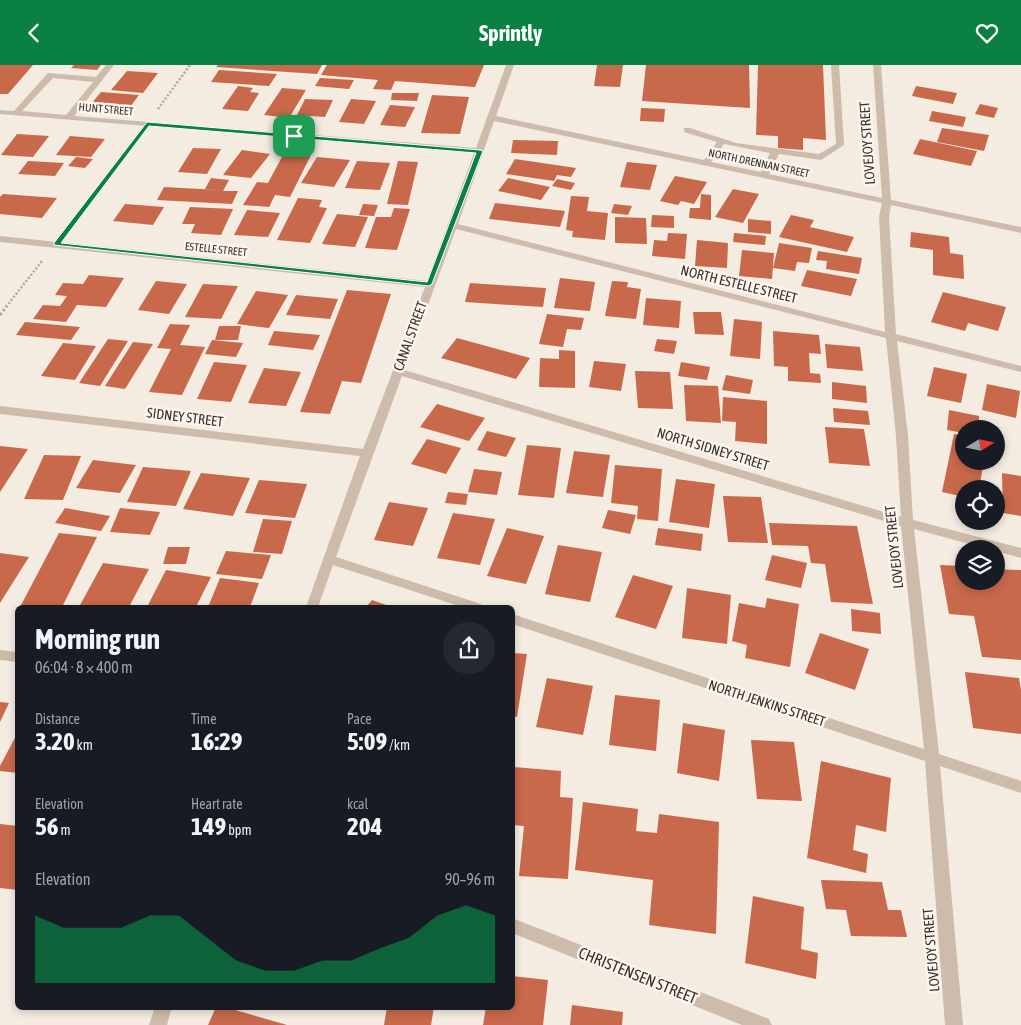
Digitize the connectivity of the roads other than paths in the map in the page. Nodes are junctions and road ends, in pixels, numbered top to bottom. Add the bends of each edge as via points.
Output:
1 (110, 65) edge
2 (510, 65) edge
3 (835, 65) edge
4 (877, 65) edge
5 (98, 80) junction
6 (0, 112) edge
7 (16, 113) junction
8 (69, 117) junction
9 (492, 119) junction
10 (687, 130) dead end
11 (722, 141) junction
12 (776, 150) junction
13 (480, 151) junction
14 (706, 163) junction
15 (764, 175) junction
16 (887, 201) junction
17 (451, 225) junction
18 (1021, 230) edge
19 (0, 239) edge
20 (429, 284) junction
21 (891, 337) junction
22 (1021, 369) edge
23 (397, 371) junction
24 (0, 410) edge
25 (366, 453) junction
26 (908, 523) junction
27 (1021, 553) edge
28 (329, 559) junction
29 (313, 605) edge
30 (470, 605) edge
31 (515, 620) edge
32 (0, 655) edge
33 (15, 657) edge
34 (932, 757) junction
35 (1021, 787) edge
36 (515, 926) edge
37 (163, 1010) edge
38 (158, 1025) edge
39 (763, 1025) edge
40 (954, 1025) edge

1 - 5 street
2 - 9 street, CANAL STREET
3 - 12 street via 840,145 821,157
4 - 16 street, LOVEJOY STREET
5 - 7 street via 51,75
5 - 8 street
6 - 7 street, HUNT STREET
7 - 8 street, HUNT STREET
8 - 13 street, HUNT STREET
9 - 13 street, CANAL STREET
9 - 14 street, NORTH DRENNAN STREET
10 - 11 street
11 - 12 street
11 - 14 street
12 - 15 street
13 - 17 street, CANAL STREET
14 - 15 street, NORTH DRENNAN STREET
15 - 16 street, NORTH DRENNAN STREET
16 - 18 street, NORTH DRENNAN STREET
16 - 21 street, LOVEJOY STREET via 884,217
17 - 20 street, CANAL STREET
17 - 21 street, NORTH ESTELLE STREET
19 - 20 street, ESTELLE STREET
20 - 23 street, CANAL STREET
21 - 22 street, NORTH ESTELLE STREET
21 - 26 street, LOVEJOY STREET
23 - 25 street, CANAL STREET
23 - 26 street, NORTH SIDNEY STREET
24 - 25 street, SIDNEY STREET
25 - 28 street, CANAL STREET
26 - 27 street, NORTH SIDNEY STREET
26 - 34 street, LOVEJOY STREET
28 - 29 street, CANAL STREET
28 - 30 street
31 - 34 street, NORTH JENKINS STREET
32 - 33 street
34 - 35 street, NORTH JENKINS STREET
34 - 40 street, LOVEJOY STREET
36 - 39 street, CHRISTENSEN STREET
37 - 38 street

